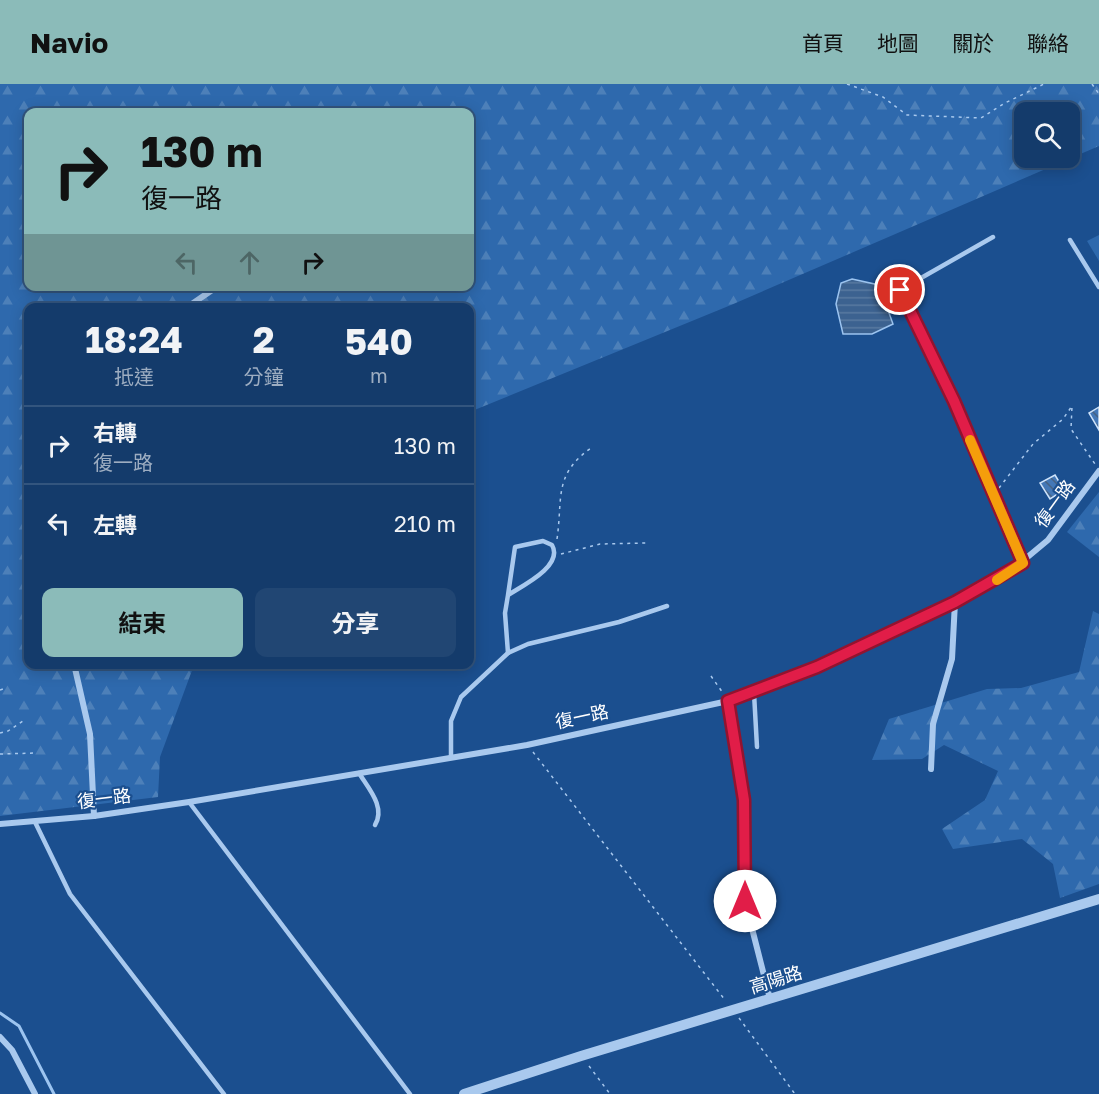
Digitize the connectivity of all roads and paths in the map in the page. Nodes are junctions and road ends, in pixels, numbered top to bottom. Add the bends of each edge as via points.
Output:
1 (847, 84) edge
2 (1044, 84) edge
3 (1092, 84) edge
4 (1099, 94) edge
5 (993, 237) dead end
6 (1070, 240) dead end
7 (1099, 287) edge
8 (211, 291) edge
9 (193, 303) edge
10 (591, 448) dead end
11 (1099, 470) edge
12 (994, 496) junction
13 (646, 543) dead end
14 (555, 549) junction
15 (554, 555) junction
16 (1023, 563) junction
17 (508, 595) junction
18 (955, 602) junction
19 (667, 606) dead end
20 (508, 653) junction
21 (75, 669) edge
22 (711, 676) dead end
23 (754, 693) junction
24 (728, 701) junction
25 (26, 719) dead end
26 (0, 733) edge
27 (527, 744) junction
28 (757, 747) dead end
29 (38, 753) dead end
30 (0, 754) edge
31 (451, 758) junction
32 (931, 769) dead end
33 (359, 773) junction
34 (189, 802) junction
35 (94, 816) junction
36 (35, 822) junction
37 (0, 824) edge
38 (375, 825) dead end
39 (1099, 899) edge
40 (770, 999) junction
41 (733, 1011) junction
42 (0, 1037) edge
43 (581, 1056) junction
44 (35, 1094) edge
45 (224, 1094) edge
46 (410, 1094) edge
47 (464, 1094) edge
48 (610, 1094) edge
49 (795, 1094) edge

1 - 2 path via 883,97 907,115 981,118
3 - 4 path
5 - 12 lane via 900,290 954,401
6 - 7 lane
8 - 9 street
10 - 14 path via 569,467 564,477
11 - 12 path via 1071,429 1072,406 1063,419 1033,444
11 - 16 street, 復一路 via 1048,540
12 - 16 lane
13 - 15 path via 600,544
14 - 15 lane
14 - 17 lane via 543,541 515,547
15 - 17 lane via 545,570
16 - 18 street, 復一路
17 - 20 lane
18 - 23 street, 復一路
18 - 32 street via 952,659 933,724
19 - 20 lane
20 - 31 lane via 461,697 451,721
21 - 35 street via 90,734
22 - 24 path
23 - 24 street, 復一路
23 - 28 lane
24 - 27 street, 復一路
24 - 40 street via 744,800 745,901
25 - 26 path
27 - 31 street, 復一路
27 - 41 path
29 - 30 path
31 - 33 street, 復一路
33 - 34 street, 復一路
33 - 38 lane via 378,806
34 - 35 street, 復一路
34 - 46 lane
35 - 36 street, 復一路
36 - 37 street, 復一路
36 - 45 lane via 70,894
39 - 40 street, 高陽路
40 - 41 street, 高陽路
41 - 43 street, 高陽路
41 - 49 path
42 - 44 street via 12,1050
43 - 47 street, 高陽路
43 - 48 path

